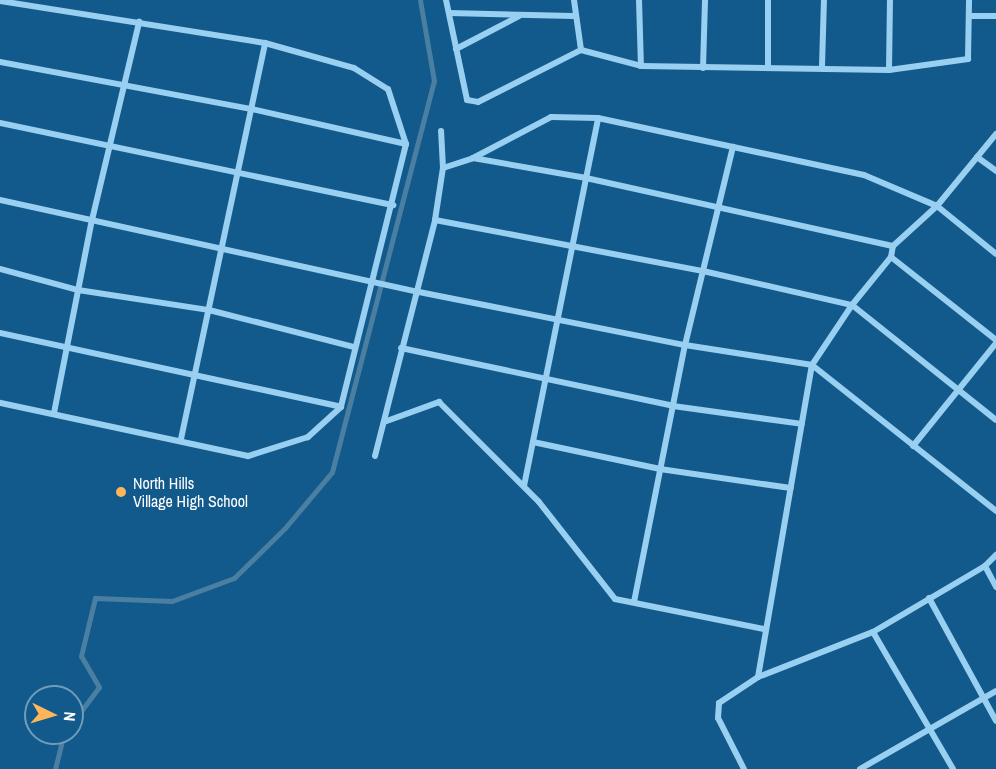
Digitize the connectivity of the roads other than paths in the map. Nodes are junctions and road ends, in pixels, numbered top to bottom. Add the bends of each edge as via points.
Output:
1 (447, 0) edge
2 (574, 0) edge
3 (639, 0) edge
4 (705, 0) edge
5 (768, 0) edge
6 (824, 0) edge
7 (890, 0) edge
8 (969, 0) edge
9 (0, 1) edge
10 (448, 13) junction
11 (522, 15) junction
12 (573, 16) junction
13 (969, 16) junction
14 (996, 16) edge
15 (139, 22) junction
16 (265, 43) junction
17 (456, 49) junction
18 (581, 50) junction
19 (0, 62) edge
20 (641, 66) junction
21 (768, 66) junction
22 (822, 66) junction
23 (703, 68) junction
24 (889, 70) junction
25 (124, 86) junction
26 (252, 109) junction
27 (598, 118) junction
28 (0, 123) edge
29 (441, 131) dead end
30 (996, 134) edge
31 (406, 144) junction
32 (109, 147) junction
33 (733, 147) junction
34 (977, 157) junction
35 (472, 158) junction
36 (443, 168) junction
37 (996, 171) edge
38 (238, 174) junction
39 (586, 178) junction
40 (0, 200) edge
41 (394, 205) junction
42 (937, 206) junction
43 (718, 207) junction
44 (92, 220) junction
45 (435, 220) junction
46 (573, 245) junction
47 (892, 246) junction
48 (222, 248) junction
49 (996, 254) edge
50 (891, 257) junction
51 (0, 269) edge
52 (703, 271) junction
53 (376, 281) junction
54 (78, 290) junction
55 (419, 292) junction
56 (852, 305) junction
57 (209, 310) junction
58 (558, 318) junction
59 (0, 333) edge
60 (996, 341) edge
61 (685, 345) junction
62 (67, 347) junction
63 (354, 347) junction
64 (400, 348) junction
65 (812, 365) junction
66 (194, 377) junction
67 (546, 379) junction
68 (957, 389) junction
69 (0, 403) edge
70 (673, 406) junction
71 (341, 407) junction
72 (54, 413) junction
73 (996, 420) edge
74 (384, 422) junction
75 (802, 423) junction
76 (181, 439) junction
77 (532, 442) junction
78 (913, 446) junction
79 (375, 456) dead end
80 (660, 469) junction
81 (524, 486) junction
82 (791, 488) junction
83 (996, 511) edge
84 (996, 555) edge
85 (985, 566) junction
86 (996, 588) edge
87 (929, 598) junction
88 (634, 602) junction
89 (764, 629) junction
90 (873, 632) junction
91 (758, 677) junction
92 (996, 692) edge
93 (983, 698) junction
94 (996, 721) edge
95 (930, 726) junction
96 (744, 769) edge
97 (860, 769) edge
98 (953, 769) edge

1 - 10 street
2 - 12 street
3 - 20 street
4 - 23 street
5 - 21 street
6 - 22 street
7 - 24 street
8 - 13 street
9 - 15 street
10 - 11 street
10 - 17 street
11 - 12 street
11 - 17 street
12 - 18 street
13 - 14 street
13 - 24 street via 968,59
15 - 16 street
15 - 25 street
16 - 26 street
16 - 31 street via 354,68 388,89
17 - 18 street via 467,100 478,102
18 - 20 street
19 - 25 street
20 - 23 street
21 - 22 street
21 - 23 street
22 - 24 street
25 - 26 street
25 - 32 street
26 - 31 street
26 - 38 street
27 - 33 street
27 - 35 street via 551,117
27 - 39 street
28 - 32 street
29 - 36 street
30 - 34 street
31 - 41 street
32 - 38 street
32 - 44 street
33 - 42 street via 864,175
33 - 43 street
34 - 37 street
34 - 42 street
35 - 36 street
35 - 39 street
36 - 45 street
38 - 41 street
38 - 48 street
39 - 43 street
39 - 46 street
40 - 44 street
41 - 53 street
42 - 47 street
42 - 49 street
43 - 47 street
43 - 52 street
44 - 48 street
44 - 54 street
45 - 46 street
45 - 55 street
46 - 52 street
46 - 58 street
47 - 50 street
48 - 53 street
48 - 57 street
50 - 56 street
50 - 60 street
51 - 54 street
52 - 56 street
52 - 61 street
53 - 55 street
53 - 63 street
54 - 57 street
54 - 62 street
55 - 58 street
55 - 64 street
56 - 65 street
56 - 68 street
57 - 63 street
57 - 66 street
58 - 61 street
58 - 67 street
59 - 62 street
60 - 68 street
61 - 65 street
61 - 70 street
62 - 66 street
62 - 72 street
63 - 71 street
64 - 67 street
64 - 74 street
65 - 75 street
65 - 78 street
66 - 71 street
66 - 76 street
67 - 70 street
67 - 77 street
68 - 73 street
68 - 78 street
69 - 72 street
70 - 75 street
70 - 80 street
71 - 76 street via 308,437 248,456
72 - 76 street
74 - 79 street
74 - 81 street via 439,402
75 - 82 street
77 - 80 street
77 - 81 street
78 - 83 street
80 - 82 street
80 - 88 street
81 - 88 street via 615,599
82 - 89 street
84 - 85 street
85 - 86 street
85 - 87 street
87 - 90 street
87 - 93 street
88 - 89 street
89 - 91 street
90 - 91 street
90 - 95 street
91 - 96 street via 719,703 718,718
92 - 93 street
93 - 94 street
93 - 95 street
95 - 97 street
95 - 98 street

